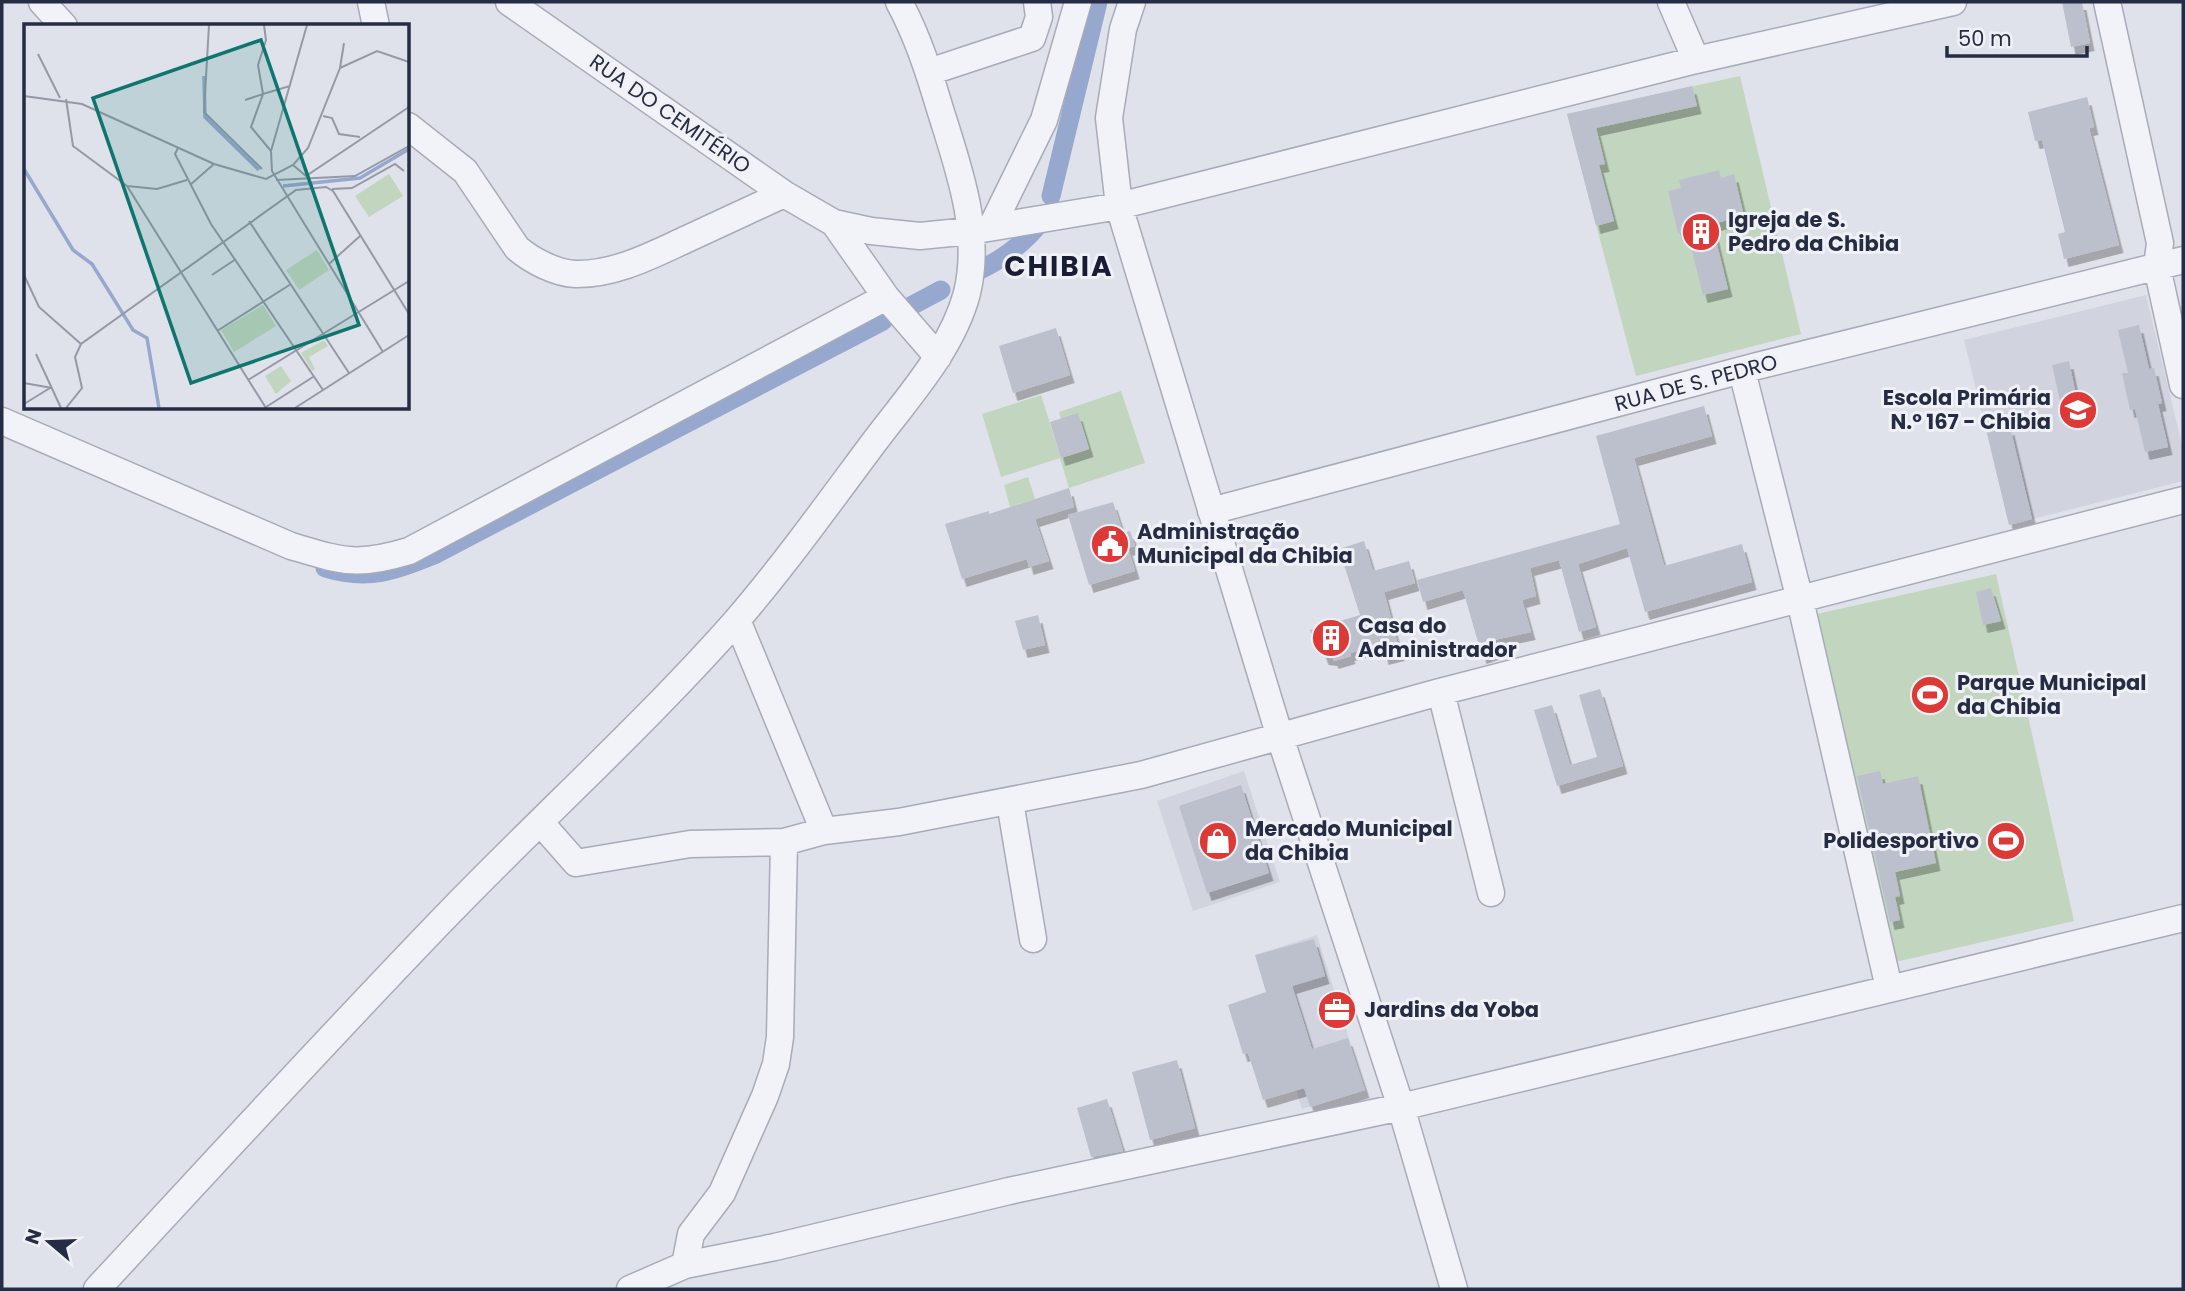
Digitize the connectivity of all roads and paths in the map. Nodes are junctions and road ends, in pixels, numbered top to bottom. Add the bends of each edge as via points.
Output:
1 (42, 2) edge
2 (371, 2) edge
3 (509, 2) edge
4 (899, 2) edge
5 (1037, 2) edge
6 (1078, 2) edge
7 (1132, 2) edge
8 (1671, 2) edge
9 (1953, 2) edge
10 (2108, 2) edge
11 (62, 24) edge
12 (376, 24) edge
13 (1696, 60) junction
14 (929, 72) junction
15 (410, 128) edge
16 (784, 194) junction
17 (1119, 206) junction
18 (834, 223) junction
19 (981, 229) junction
20 (2173, 261) edge
21 (886, 297) junction
22 (938, 357) junction
23 (1742, 371) junction
24 (2183, 385) edge
25 (2, 421) edge
26 (2183, 500) edge
27 (1211, 511) junction
28 (1800, 600) junction
29 (737, 620) junction
30 (1441, 692) junction
31 (1280, 737) junction
32 (1010, 802) junction
33 (540, 822) junction
34 (824, 831) junction
35 (784, 842) junction
36 (1491, 893) dead end
37 (2183, 918) edge
38 (1032, 939) dead end
39 (1889, 988) junction
40 (1401, 1107) junction
41 (685, 1265) junction
42 (97, 1289) edge
43 (631, 1289) edge
44 (1454, 1289) edge

1 - 11 street
2 - 12 street
3 - 16 street, RUA DO CEMITÉRIO
4 - 14 street
5 - 14 street via 1039,18 1032,38
6 - 19 street via 1044,120
7 - 17 street via 1123,29 1109,118
8 - 13 street
9 - 13 street
10 - 20 street
13 - 17 street
14 - 19 street
15 - 16 street via 465,171 523,254 573,274 636,263
16 - 18 street, RUA DO CEMITÉRIO
17 - 19 street
17 - 27 street
18 - 19 street via 919,236
18 - 21 street
19 - 22 street via 967,294
20 - 23 street, RUA DE S. PEDRO
20 - 24 street
21 - 22 street
21 - 25 street via 409,551 381,559 336,560 291,546
22 - 29 street
23 - 27 street, RUA DE S. PEDRO
23 - 28 street
26 - 28 street
27 - 31 street
28 - 30 street
28 - 39 street
29 - 33 street
29 - 34 street
30 - 31 street
30 - 36 street
31 - 32 street via 1179,766
31 - 40 street
32 - 34 street
32 - 38 street
33 - 35 street via 576,863 690,844
33 - 42 street via 313,1055
34 - 35 street
35 - 41 street via 776,1064 722,1193 691,1234
37 - 39 street
39 - 40 street
40 - 41 street
40 - 44 street
41 - 43 street

